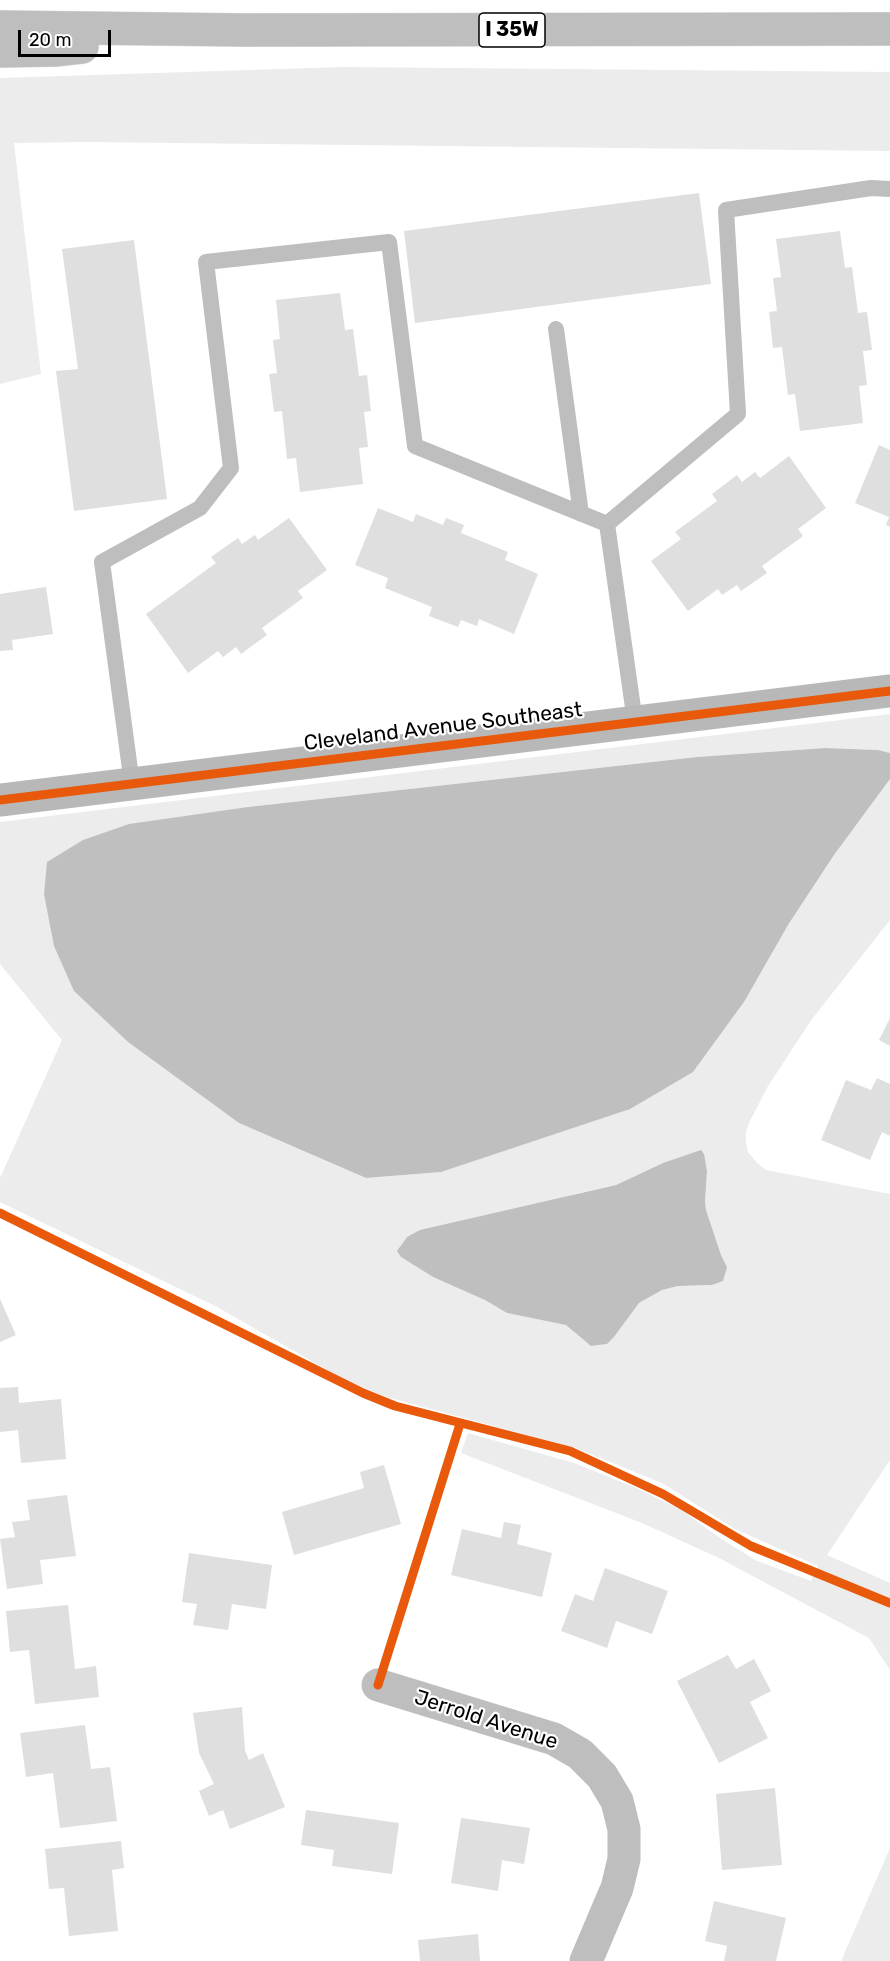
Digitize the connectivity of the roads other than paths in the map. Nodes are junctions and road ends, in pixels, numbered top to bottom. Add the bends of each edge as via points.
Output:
1 (0, 27) edge
2 (890, 29) edge
3 (244, 30) junction
4 (0, 51) edge
5 (890, 189) edge
6 (556, 329) dead end
7 (581, 514) junction
8 (606, 524) junction
9 (890, 691) edge
10 (635, 722) junction
11 (132, 783) junction
12 (0, 800) edge
13 (378, 1685) dead end
14 (586, 1961) edge

1 - 3 main road, I 35W
2 - 3 main road, I 35W
3 - 4 main road via 55,50
5 - 8 lane via 871,188 726,210 738,414
6 - 7 lane
7 - 8 lane
7 - 11 lane via 416,446 389,242 206,262 231,468 200,508 102,562
8 - 10 lane
9 - 10 street, Cleveland Avenue Southeast
10 - 11 street, Cleveland Avenue Southeast
11 - 12 street, Cleveland Avenue Southeast
13 - 14 main road, Jerrold Avenue via 554,1739 580,1754 602,1776 617,1801 624,1829 624,1859

